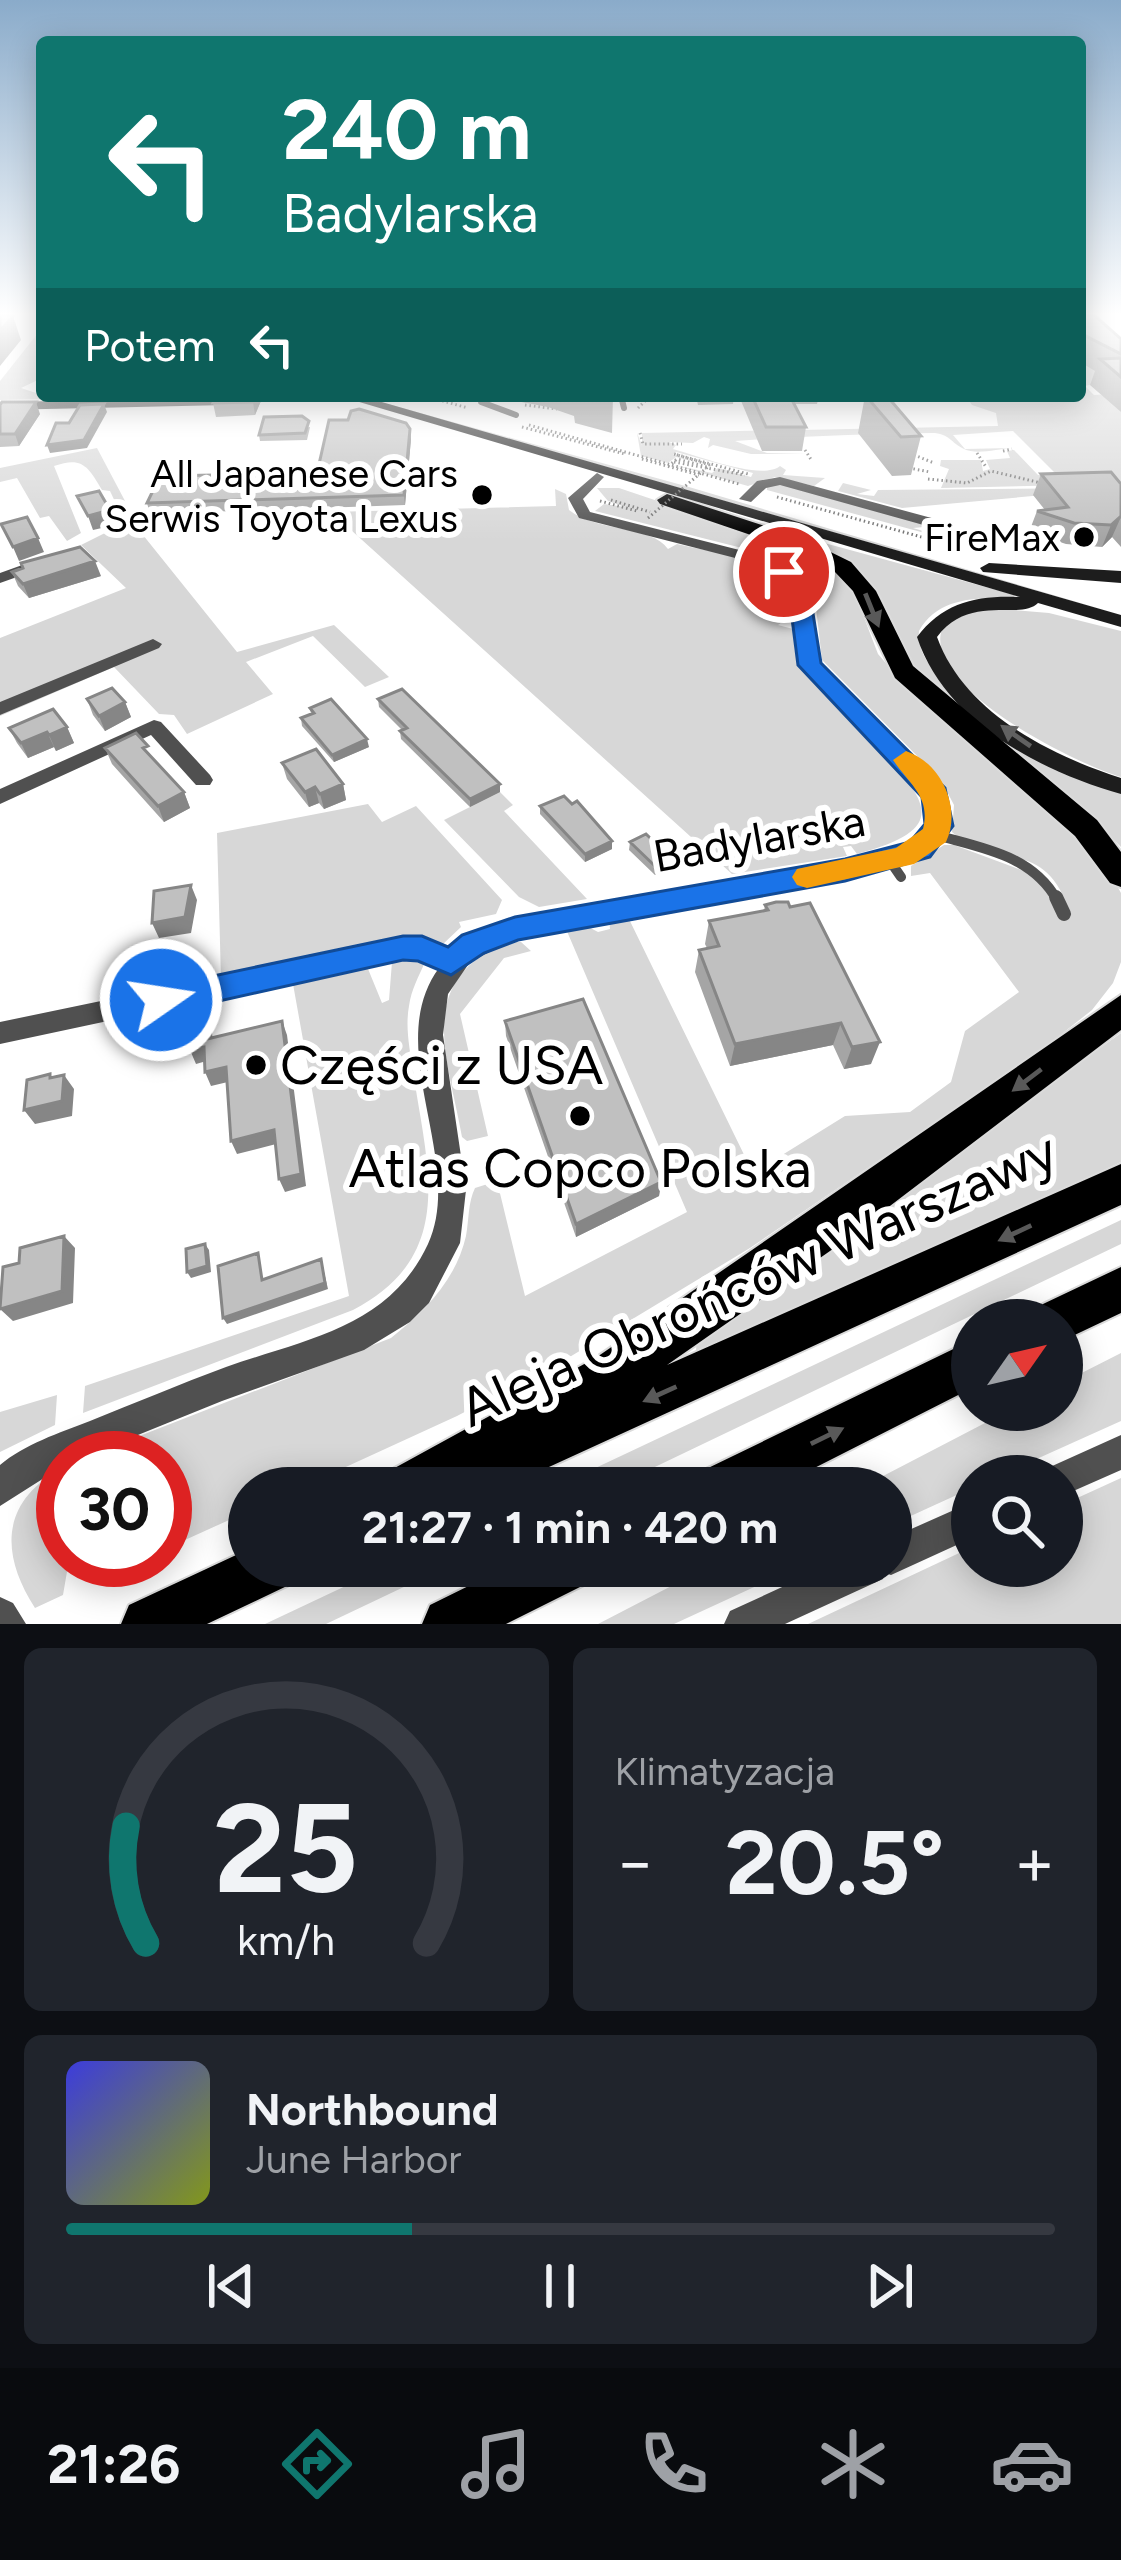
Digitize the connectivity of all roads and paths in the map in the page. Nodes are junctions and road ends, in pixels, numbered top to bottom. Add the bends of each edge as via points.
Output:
1 (111, 402) edge
2 (367, 402) edge
3 (407, 402) edge
4 (438, 402) edge
5 (446, 402) edge
6 (482, 402) edge
7 (622, 402) edge
8 (645, 402) edge
9 (525, 405) dead end
10 (0, 406) edge
11 (624, 408) joint
12 (558, 410) dead end
13 (406, 413) junction
14 (476, 413) dead end
15 (485, 413) dead end
16 (516, 415) dead end
17 (506, 418) dead end
18 (511, 424) dead end
19 (640, 434) dead end
20 (682, 444) dead end
21 (908, 448) edge
22 (1012, 449) dead end
23 (806, 451) dead end
24 (1003, 451) dead end
25 (977, 453) dead end
26 (625, 454) dead end
27 (642, 459) dead end
28 (812, 461) dead end
29 (902, 462) edge
30 (934, 463) dead end
31 (670, 464) junction
32 (708, 466) junction
33 (986, 468) junction
34 (931, 472) dead end
35 (597, 478) junction
36 (928, 479) dead end
37 (1044, 484) edge
38 (751, 492) junction
39 (586, 497) dead end
40 (621, 507) dead end
41 (657, 509) junction
42 (945, 526) dead end
43 (841, 539) junction
44 (49, 560) edge
45 (993, 561) junction
46 (1121, 577) edge
47 (0, 578) edge
48 (1121, 606) edge
49 (1121, 621) edge
50 (153, 644) dead end
51 (0, 709) edge
52 (203, 780) dead end
53 (1121, 786) edge
54 (0, 797) edge
55 (936, 835) junction
56 (1121, 875) edge
57 (1064, 914) dead end
58 (451, 962) junction
59 (1121, 1010) edge
60 (0, 1033) edge
61 (1121, 1184) edge
62 (1121, 1289) edge
63 (1083, 1308) edge
64 (951, 1374) edge
65 (1121, 1452) edge
66 (447, 1467) edge
67 (494, 1467) edge
68 (764, 1467) edge
69 (1083, 1469) edge
70 (0, 1488) edge
71 (951, 1530) edge
72 (912, 1547) edge
73 (228, 1586) edge
74 (523, 1587) edge
75 (824, 1587) edge
76 (0, 1616) edge
77 (7, 1624) edge
78 (148, 1624) edge
79 (449, 1624) edge
80 (742, 1624) edge

1 - 10 street
2 - 13 main road
3 - 38 main road
4 - 14 path
5 - 15 path
6 - 16 lane
7 - 11 lane
8 - 11 path
9 - 12 path
13 - 35 main road
13 - 43 main road
17 - 31 path
18 - 26 path
19 - 20 path via 643,444
21 - 30 path
22 - 24 path
23 - 28 path
25 - 33 path
27 - 31 path
29 - 34 path
31 - 32 path
31 - 32 path via 751,474 674,454
31 - 38 path
32 - 41 path, bridge
33 - 36 path via 967,483
33 - 37 path
35 - 41 main road
35 - 55 street, Badylarska via 574,498 584,515 753,558 789,576 800,595 809,665 928,784 941,811
38 - 42 street via 783,481
38 - 45 main road
38 - 45 path
39 - 40 path
41 - 43 main road
41 -> 56 main road via 812,550 853,574 904,672 1085,828
43 - 49 main road
44 - 47 street
45 - 46 main road
45 - 48 main road
53 -> 49 main road via 1014,736 940,673 928,637 951,612 997,602
50 - 51 street
52 - 54 street via 154,726
55 - 57 lane via 1035,868
55 - 58 street, Badylarska via 895,869 515,929
58 - 60 street via 403,948
58 - 70 street via 428,1014 453,1220 416,1295 362,1334 61,1449
59 -> 66 main road via 614,1374
61 -> 67 main road, Aleja Obrońców Warszawy
62 - 63 main road
68 -> 64 main road
65 - 69 street
71 - 72 street
73 - 78 main road
74 - 79 main road
75 - 80 street
76 - 77 street

